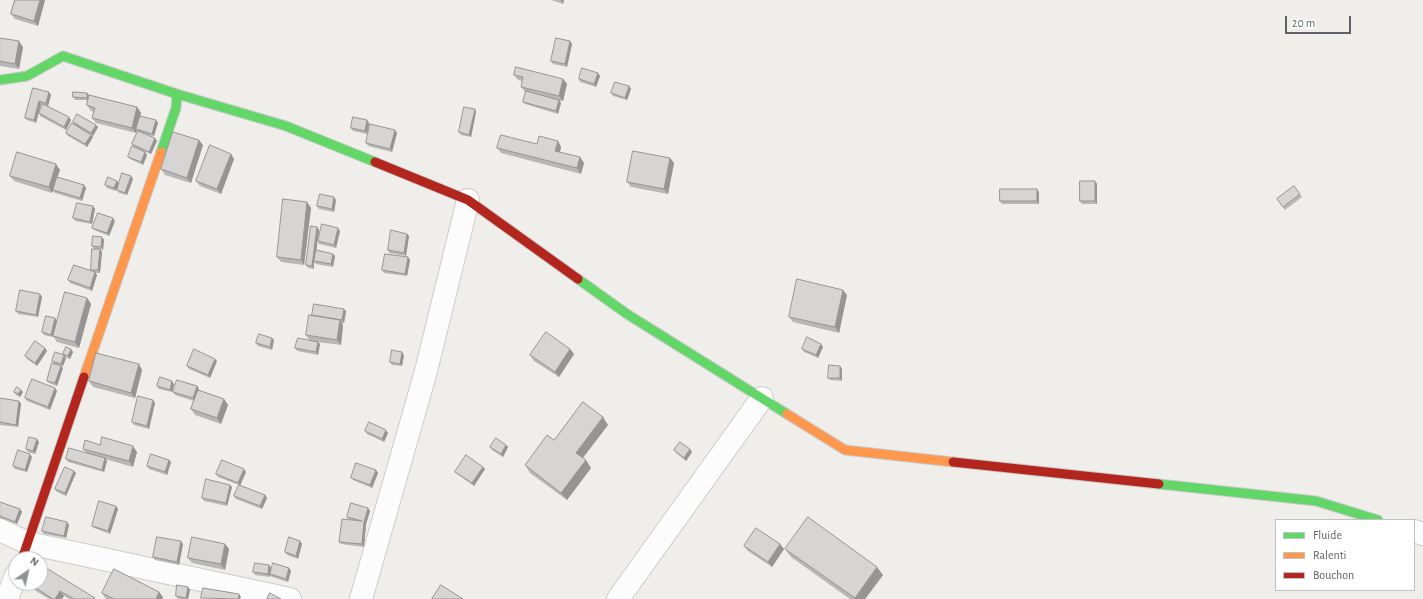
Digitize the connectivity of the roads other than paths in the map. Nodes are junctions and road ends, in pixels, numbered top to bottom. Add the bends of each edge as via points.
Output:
1 (0, 80) edge
2 (177, 94) junction
3 (468, 200) junction
4 (762, 398) junction
5 (1375, 519) edge
6 (0, 530) edge
7 (25, 551) edge
8 (48, 555) edge
9 (290, 599) edge
10 (361, 599) edge
11 (618, 599) edge

1 - 2 street via 27,76 63,56
2 - 3 street via 286,126
2 - 7 street via 176,108
3 - 4 street via 627,314
3 - 10 street via 426,371
4 - 5 street via 845,450 1316,501
4 - 11 street
6 - 7 street
8 - 9 street

